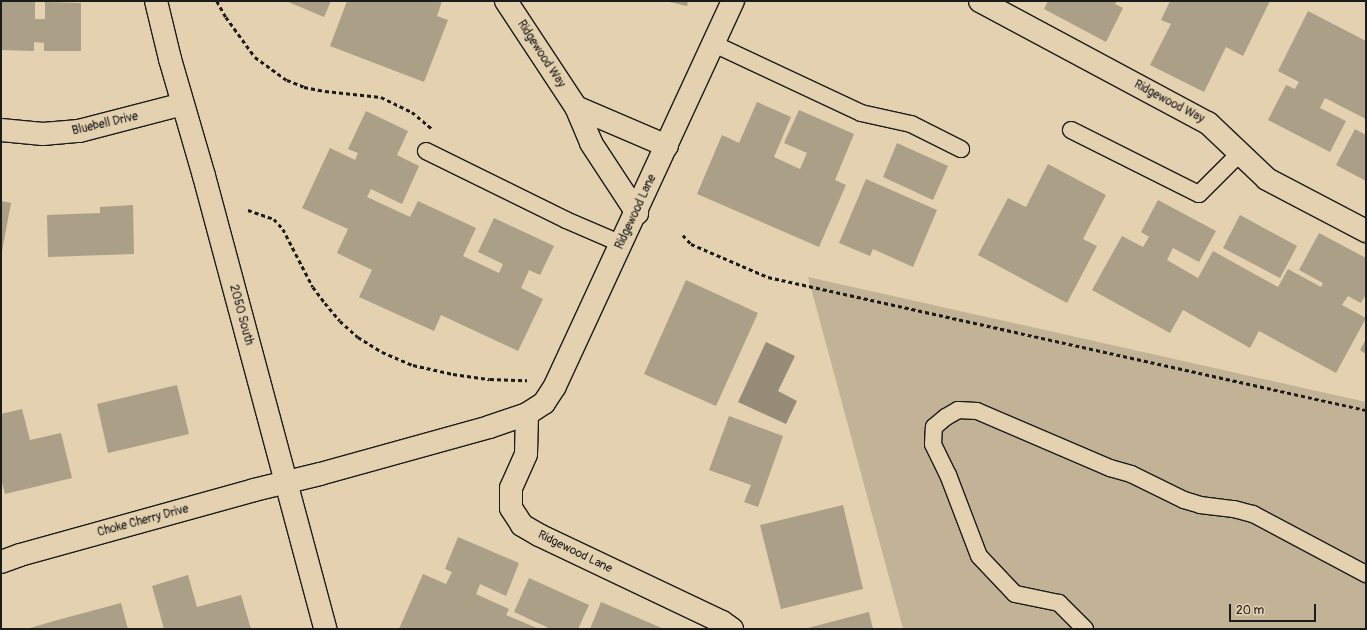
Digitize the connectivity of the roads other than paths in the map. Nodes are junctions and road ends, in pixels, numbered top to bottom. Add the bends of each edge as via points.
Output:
1 (156, 1) edge
2 (506, 1) edge
3 (733, 1) edge
4 (980, 1) edge
5 (714, 44) junction
6 (183, 104) junction
7 (576, 107) junction
8 (1, 130) edge
9 (1071, 130) dead end
10 (667, 146) junction
11 (961, 150) dead end
12 (426, 152) dead end
13 (1240, 153) junction
14 (637, 213) junction
15 (1366, 231) edge
16 (622, 244) junction
17 (526, 414) junction
18 (285, 483) junction
19 (1, 562) edge
20 (1366, 574) edge
21 (325, 629) edge
22 (732, 629) edge
23 (1085, 629) edge

1 - 6 street, 2050 South
2 - 7 street, Ridgewood Way
3 - 5 street, Ridgewood Lane
4 - 13 street, Ridgewood Way via 1208,123
5 - 10 street, Ridgewood Lane
5 - 11 lane via 861,112 912,124
6 - 8 street, Bluebell Drive via 79,131 43,134
6 - 18 street, 2050 South
7 - 10 street
7 - 14 street, Ridgewood Way via 591,144
9 - 13 lane via 1199,194
10 - 14 street, Ridgewood Lane
12 - 16 lane via 566,220
13 - 15 street, Ridgewood Way via 1267,179
14 - 16 street, Ridgewood Lane
16 - 17 street, Ridgewood Lane via 555,386 544,403
17 - 18 street, Ridgewood Lane via 489,427
17 - 22 street, Ridgewood Lane via 526,454 511,488 511,508 522,525
18 - 19 street, Choke Cherry Drive
18 - 21 street, 2050 South
20 - 23 lane via 1253,514 1184,500 1131,474 1110,468 977,411 958,410 946,417 934,428 933,444 948,475 979,556 1015,594 1059,603

